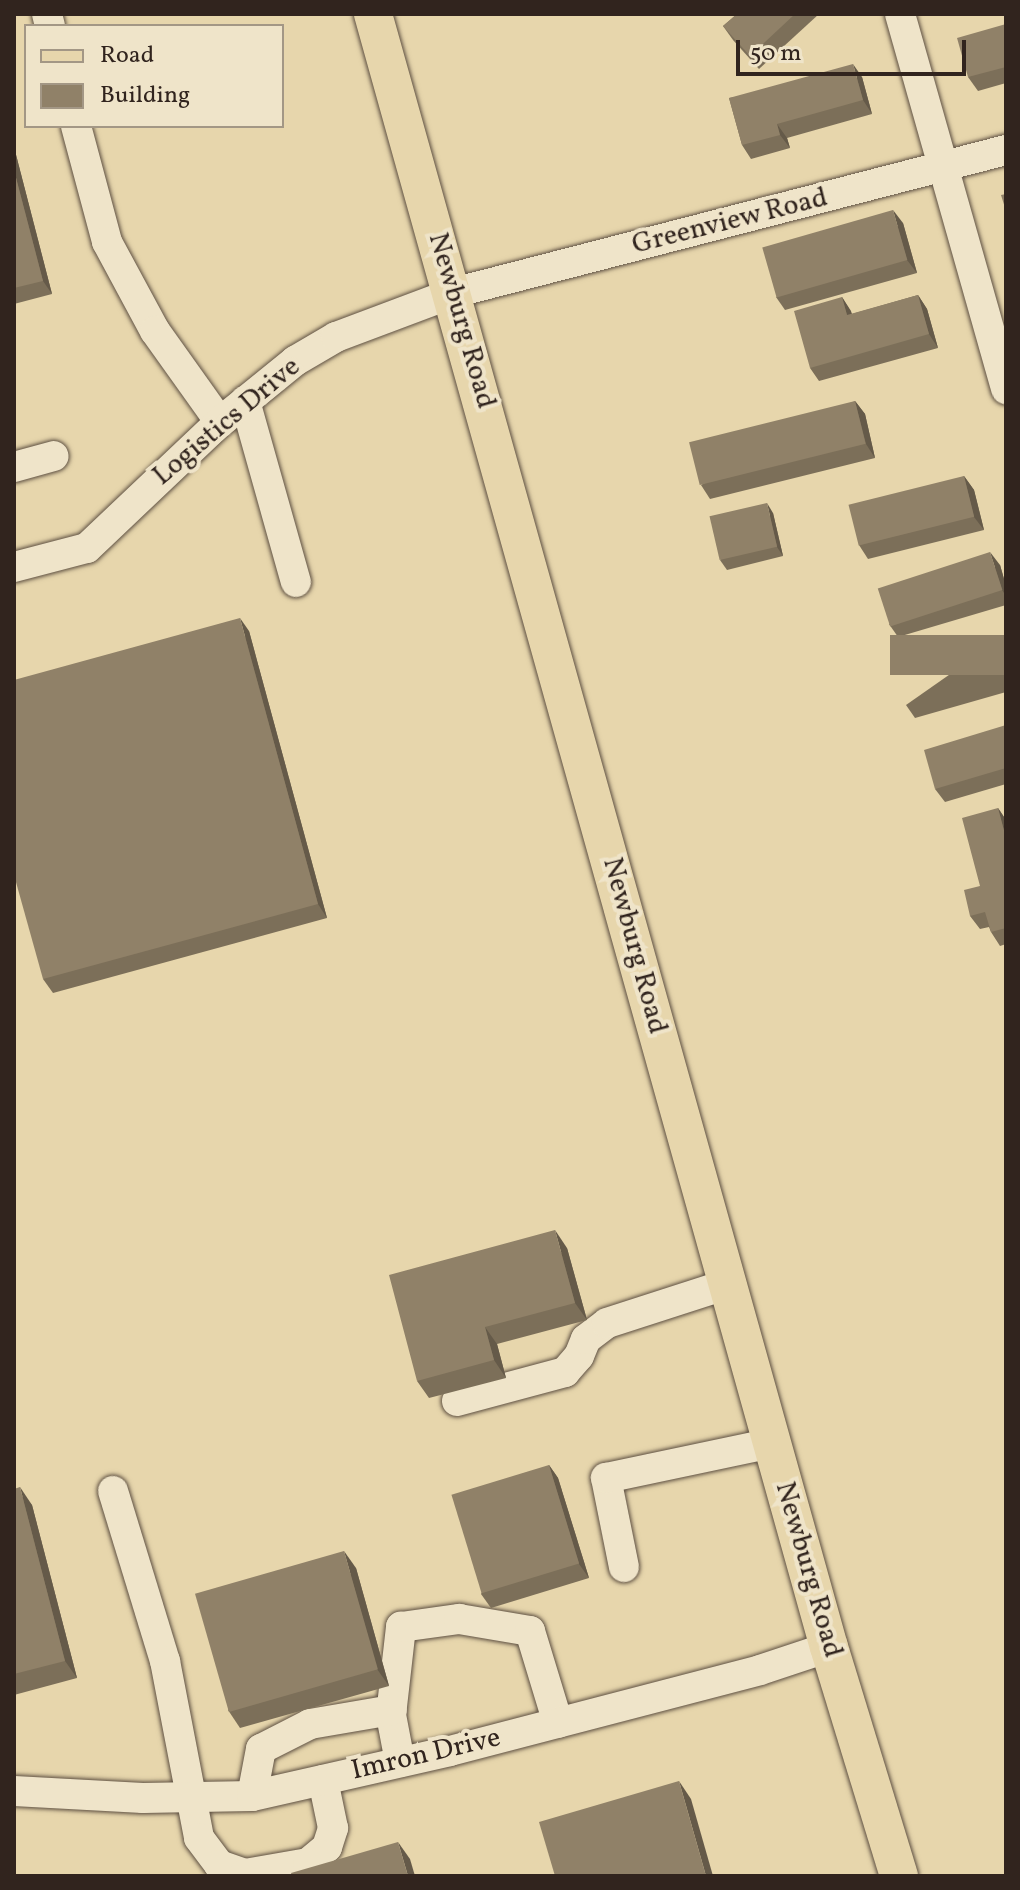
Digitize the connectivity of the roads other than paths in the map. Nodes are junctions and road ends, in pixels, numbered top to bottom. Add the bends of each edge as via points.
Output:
1 (373, 14) edge
2 (900, 14) edge
3 (77, 128) edge
4 (1006, 150) edge
5 (945, 168) junction
6 (453, 293) junction
7 (1006, 389) edge
8 (245, 401) junction
9 (220, 422) junction
10 (54, 456) dead end
11 (14, 467) edge
12 (14, 567) edge
13 (296, 582) dead end
14 (728, 1284) junction
15 (457, 1401) dead end
16 (772, 1443) junction
17 (113, 1491) dead end
18 (624, 1567) dead end
19 (829, 1647) junction
20 (392, 1710) junction
21 (558, 1723) junction
22 (400, 1762) junction
23 (323, 1780) junction
24 (14, 1791) edge
25 (252, 1796) junction
26 (190, 1797) junction
27 (899, 1876) edge

1 - 6 main road, Newburg Road
2 - 5 street
3 - 9 street via 107,242 155,331
4 - 5 street, Greenview Road
5 - 6 street, Greenview Road
5 - 7 street
6 - 8 street, Logistics Drive via 336,337
6 - 14 main road, Newburg Road
8 - 9 street, Logistics Drive
8 - 13 street
9 - 12 street, Logistics Drive via 87,548
10 - 11 street
14 - 15 street via 607,1323 586,1339 565,1372
14 - 16 main road, Newburg Road
16 - 18 street via 606,1478
16 - 19 main road, Newburg Road
17 - 26 street via 165,1661
19 - 21 street, Imron Drive
19 - 27 main road, Newburg Road
20 - 21 street via 401,1627 459,1619 530,1631
20 - 22 street
20 - 25 street via 310,1724 261,1749
21 - 22 street, Imron Drive
22 - 23 street, Imron Drive
23 - 25 street, Imron Drive
23 - 26 street via 333,1828 327,1847 308,1863 245,1874 219,1865 199,1838
24 - 26 street, Imron Drive
25 - 26 street, Imron Drive

